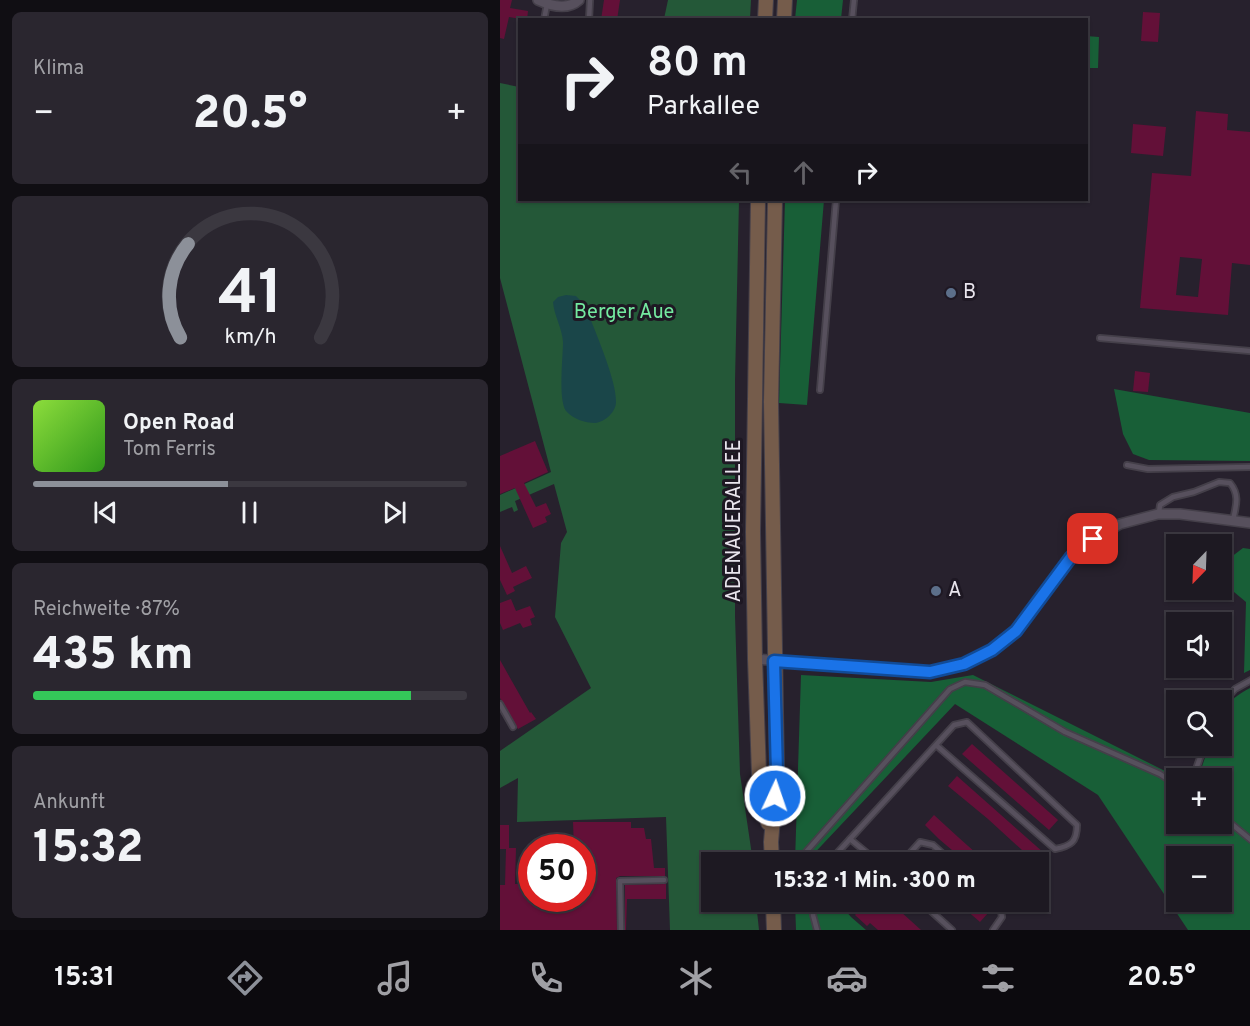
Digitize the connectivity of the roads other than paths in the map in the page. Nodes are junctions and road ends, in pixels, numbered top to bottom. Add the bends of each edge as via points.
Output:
1 (579, 0) edge
2 (590, 0) edge
3 (766, 0) edge
4 (785, 0) edge
5 (854, 0) edge
6 (543, 2) edge
7 (544, 18) edge
8 (589, 18) edge
9 (765, 18) edge
10 (784, 18) edge
11 (852, 18) edge
12 (758, 201) edge
13 (775, 201) edge
14 (836, 201) edge
15 (1100, 338) dead end
16 (1250, 351) edge
17 (820, 390) dead end
18 (1127, 465) dead end
19 (1250, 467) edge
20 (1158, 514) junction
21 (1233, 520) junction
22 (1250, 523) edge
23 (755, 659) junction
24 (774, 661) junction
25 (1250, 680) edge
26 (1232, 692) edge
27 (500, 704) edge
28 (513, 727) dead end
29 (936, 745) junction
30 (1166, 778) edge
31 (1232, 825) edge
32 (850, 839) junction
33 (1250, 840) edge
34 (771, 842) junction
35 (772, 852) edge
36 (806, 852) edge
37 (838, 852) edge
38 (866, 852) edge
39 (911, 852) edge
40 (941, 852) edge
41 (664, 880) dead end
42 (773, 912) edge
43 (813, 912) edge
44 (932, 912) edge
45 (1001, 912) edge
46 (621, 930) edge
47 (774, 930) edge
48 (817, 930) edge
49 (952, 930) edge
50 (993, 930) edge

1 - 6 street via 560,7
2 - 8 lane
3 - 9 main road
4 - 10 main road
5 - 11 lane
6 - 7 lane
12 - 23 main road, ADENAUERALLEE
13 - 24 main road, ADENAUERALLEE via 771,402
14 - 17 lane
15 - 16 lane
18 - 19 lane via 1148,469
20 - 21 street
20 - 21 lane via 1160,505 1173,497 1219,482 1230,483 1236,490
20 - 24 street via 1120,524 1093,539 1071,557 1016,631 992,650 964,664 930,672
21 - 22 street
23 - 24 street
23 - 34 main road, ADENAUERALLEE via 759,774
24 - 34 main road, ADENAUERALLEE via 777,773
25 - 26 lane
27 - 28 lane
29 - 29 lane via 1055,849 1068,847 1077,836 1077,825 967,722 954,724
29 - 32 lane
30 - 36 lane via 1065,732 985,685 965,682 950,689
31 - 33 lane
32 - 37 lane
32 - 38 lane
34 - 35 main road, ADENAUERALLEE
39 - 40 lane via 920,842
41 - 46 lane via 620,881
42 - 47 main road
43 - 48 lane
44 - 49 lane
45 - 50 lane

